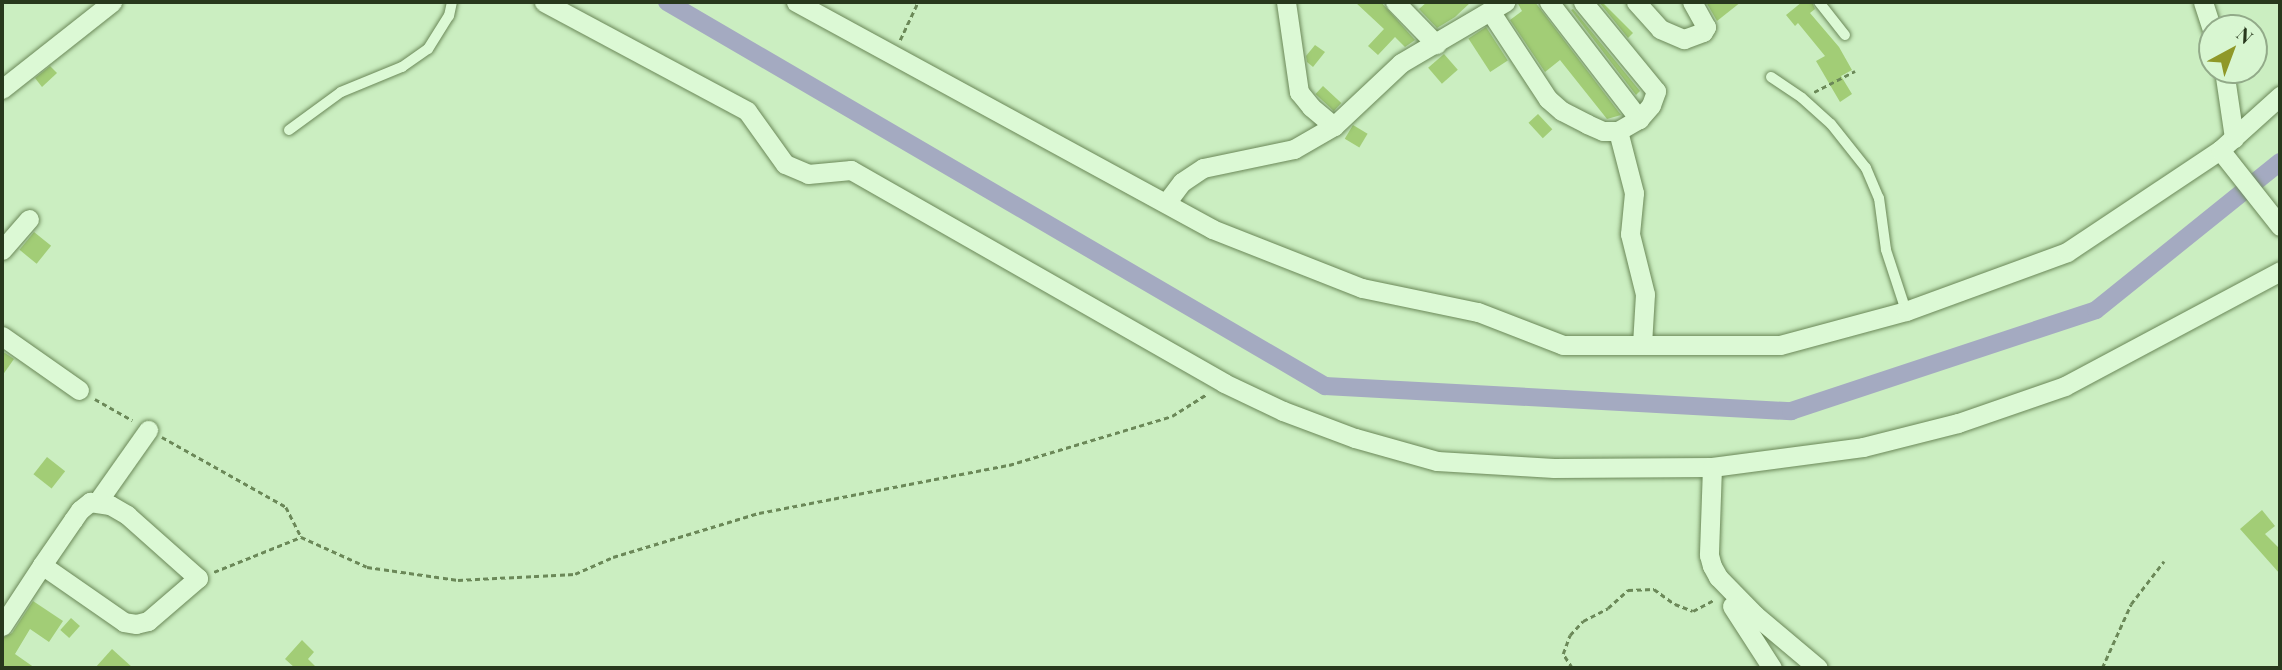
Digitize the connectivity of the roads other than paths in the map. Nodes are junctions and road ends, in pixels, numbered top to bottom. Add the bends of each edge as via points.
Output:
1 (112, 2) edge
2 (452, 2) edge
3 (544, 2) edge
4 (796, 2) edge
5 (1286, 2) edge
6 (1395, 2) edge
7 (1549, 2) edge
8 (1583, 2) edge
9 (1636, 2) edge
10 (1692, 2) edge
11 (1819, 2) edge
12 (1497, 6) edge
13 (1845, 35) dead end
14 (1436, 44) junction
15 (1771, 76) dead end
16 (2225, 84) edge
17 (2, 89) edge
18 (2280, 96) edge
19 (1639, 119) junction
20 (1334, 126) junction
21 (289, 130) dead end
22 (1618, 131) junction
23 (2228, 150) junction
24 (1166, 204) junction
25 (29, 219) dead end
26 (2280, 226) edge
27 (2, 250) edge
28 (2280, 271) edge
29 (1906, 311) junction
30 (2, 336) edge
31 (1642, 345) junction
32 (79, 390) road end
33 (148, 429) road end
34 (1712, 467) junction
35 (98, 501) junction
36 (42, 565) junction
37 (1720, 585) junction
38 (2, 626) edge
39 (1772, 668) edge
40 (1818, 668) edge

1 - 17 street
2 - 21 lane via 449,16 428,49 402,66 341,92
3 - 34 street via 747,111 785,164 808,174 851,170 1224,383 1283,411 1437,461 1554,468
4 - 24 street
5 - 20 street via 1299,92
6 - 14 street
7 - 19 street
8 - 19 street via 1656,91
9 - 10 street via 1660,29 1684,39 1706,27
11 - 13 lane
12 - 14 street
12 - 22 street via 1548,99 1587,124
14 - 20 street via 1385,76
15 - 29 lane via 1831,124 1873,180 1886,250
16 - 23 street
18 - 23 street
19 - 22 street
20 - 24 street via 1294,149 1203,168 1182,182
22 - 31 street via 1634,193 1630,234 1645,294
23 - 26 street
23 - 29 street via 2067,252
24 - 31 street via 1212,229 1362,288 1478,312 1563,345
25 - 27 street
28 - 34 street via 2065,386 1958,423 1863,447
29 - 31 street via 1780,345
30 - 32 street
33 - 35 street
34 - 37 street via 1709,555
35 - 36 street via 79,510
35 - 36 street via 127,515 198,578 148,621 136,624 124,622
36 - 38 street
37 - 39 street
37 - 40 street

